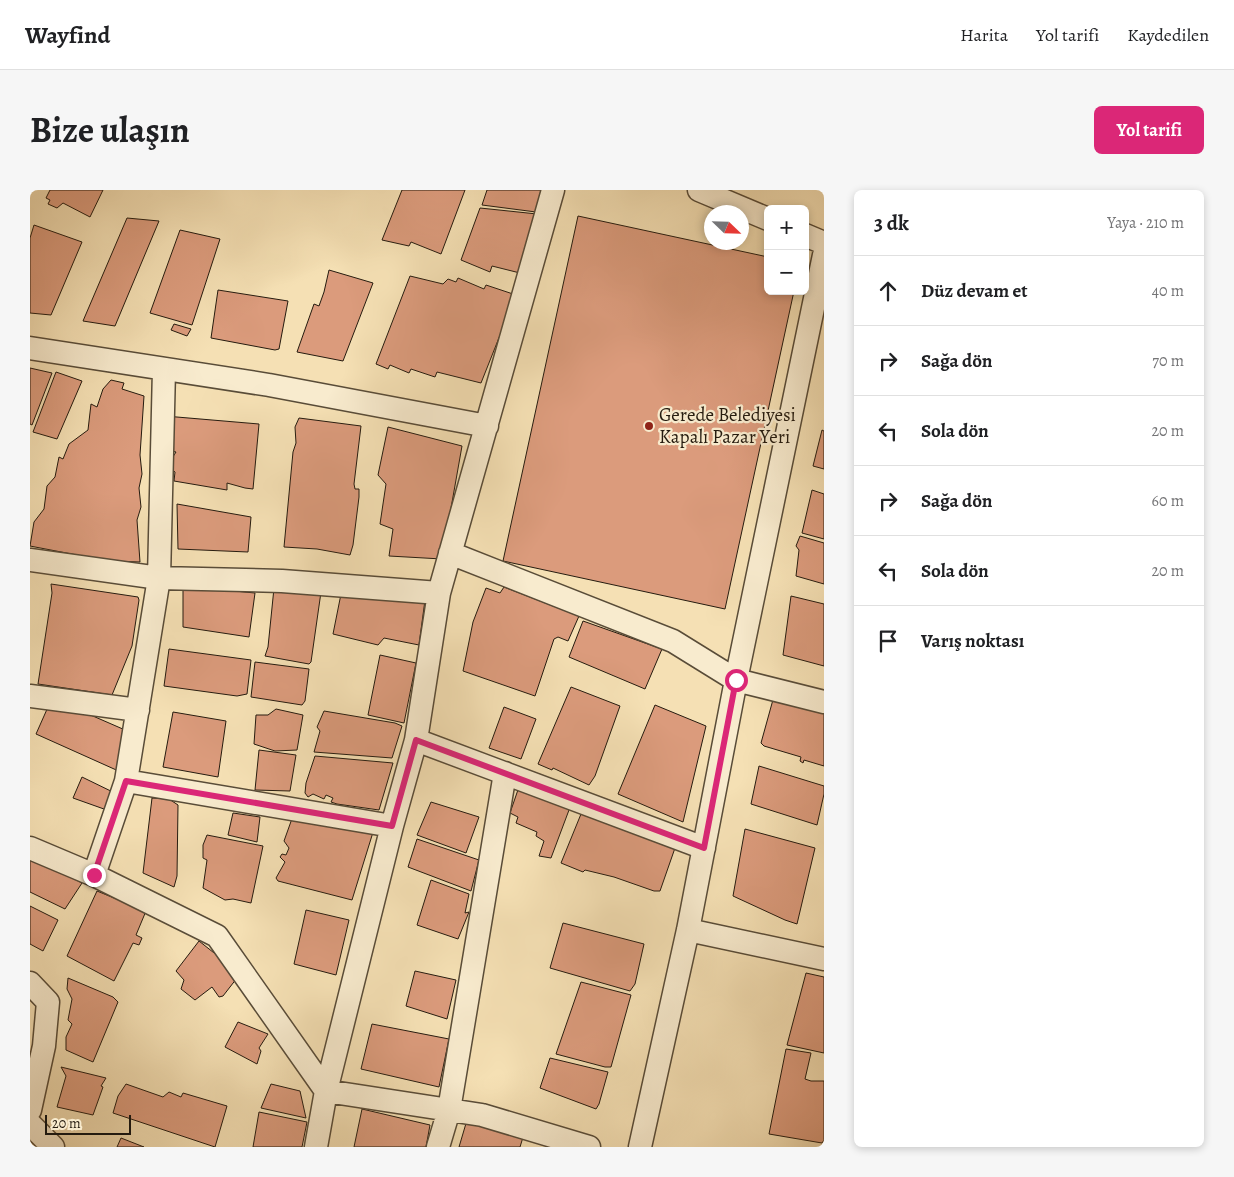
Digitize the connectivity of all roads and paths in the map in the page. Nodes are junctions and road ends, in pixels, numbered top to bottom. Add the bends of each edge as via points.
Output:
1 (553, 190) edge
2 (699, 190) edge
3 (764, 217) edge
4 (809, 237) edge
5 (824, 243) edge
6 (824, 255) edge
7 (30, 348) edge
8 (164, 369) junction
9 (487, 426) junction
10 (450, 553) junction
11 (30, 560) edge
12 (158, 578) junction
13 (439, 592) junction
14 (736, 680) junction
15 (30, 696) edge
16 (824, 702) edge
17 (138, 710) junction
18 (416, 740) junction
19 (505, 773) junction
20 (126, 781) junction
21 (392, 826) junction
22 (30, 848) edge
23 (704, 848) junction
24 (94, 875) junction
25 (688, 930) junction
26 (824, 959) edge
27 (30, 983) edge
28 (326, 1091) junction
29 (30, 1110) edge
30 (449, 1110) junction
31 (30, 1124) edge
32 (53, 1147) edge
33 (316, 1147) edge
34 (438, 1147) edge
35 (589, 1147) edge
36 (640, 1147) edge

1 - 9 street
2 - 3 street
4 - 5 street
6 - 14 street
7 - 8 street
8 - 9 street
8 - 12 street
9 - 10 street
10 - 13 street
10 - 14 street via 673,641
11 - 12 street
12 - 13 street via 282,580
12 - 17 street
13 - 18 street
14 - 16 street
14 - 23 street
15 - 17 street
17 - 20 street
18 - 19 street
18 - 21 street
19 - 23 street
19 - 30 street
20 - 21 street
20 - 24 street
21 - 28 street
22 - 24 street
23 - 25 street
24 - 28 street via 217,936
25 - 26 street
25 - 36 street
27 - 29 street via 48,1002 44,1046
28 - 30 street
28 - 33 street
30 - 34 street
30 - 35 street via 482,1115
31 - 32 street

